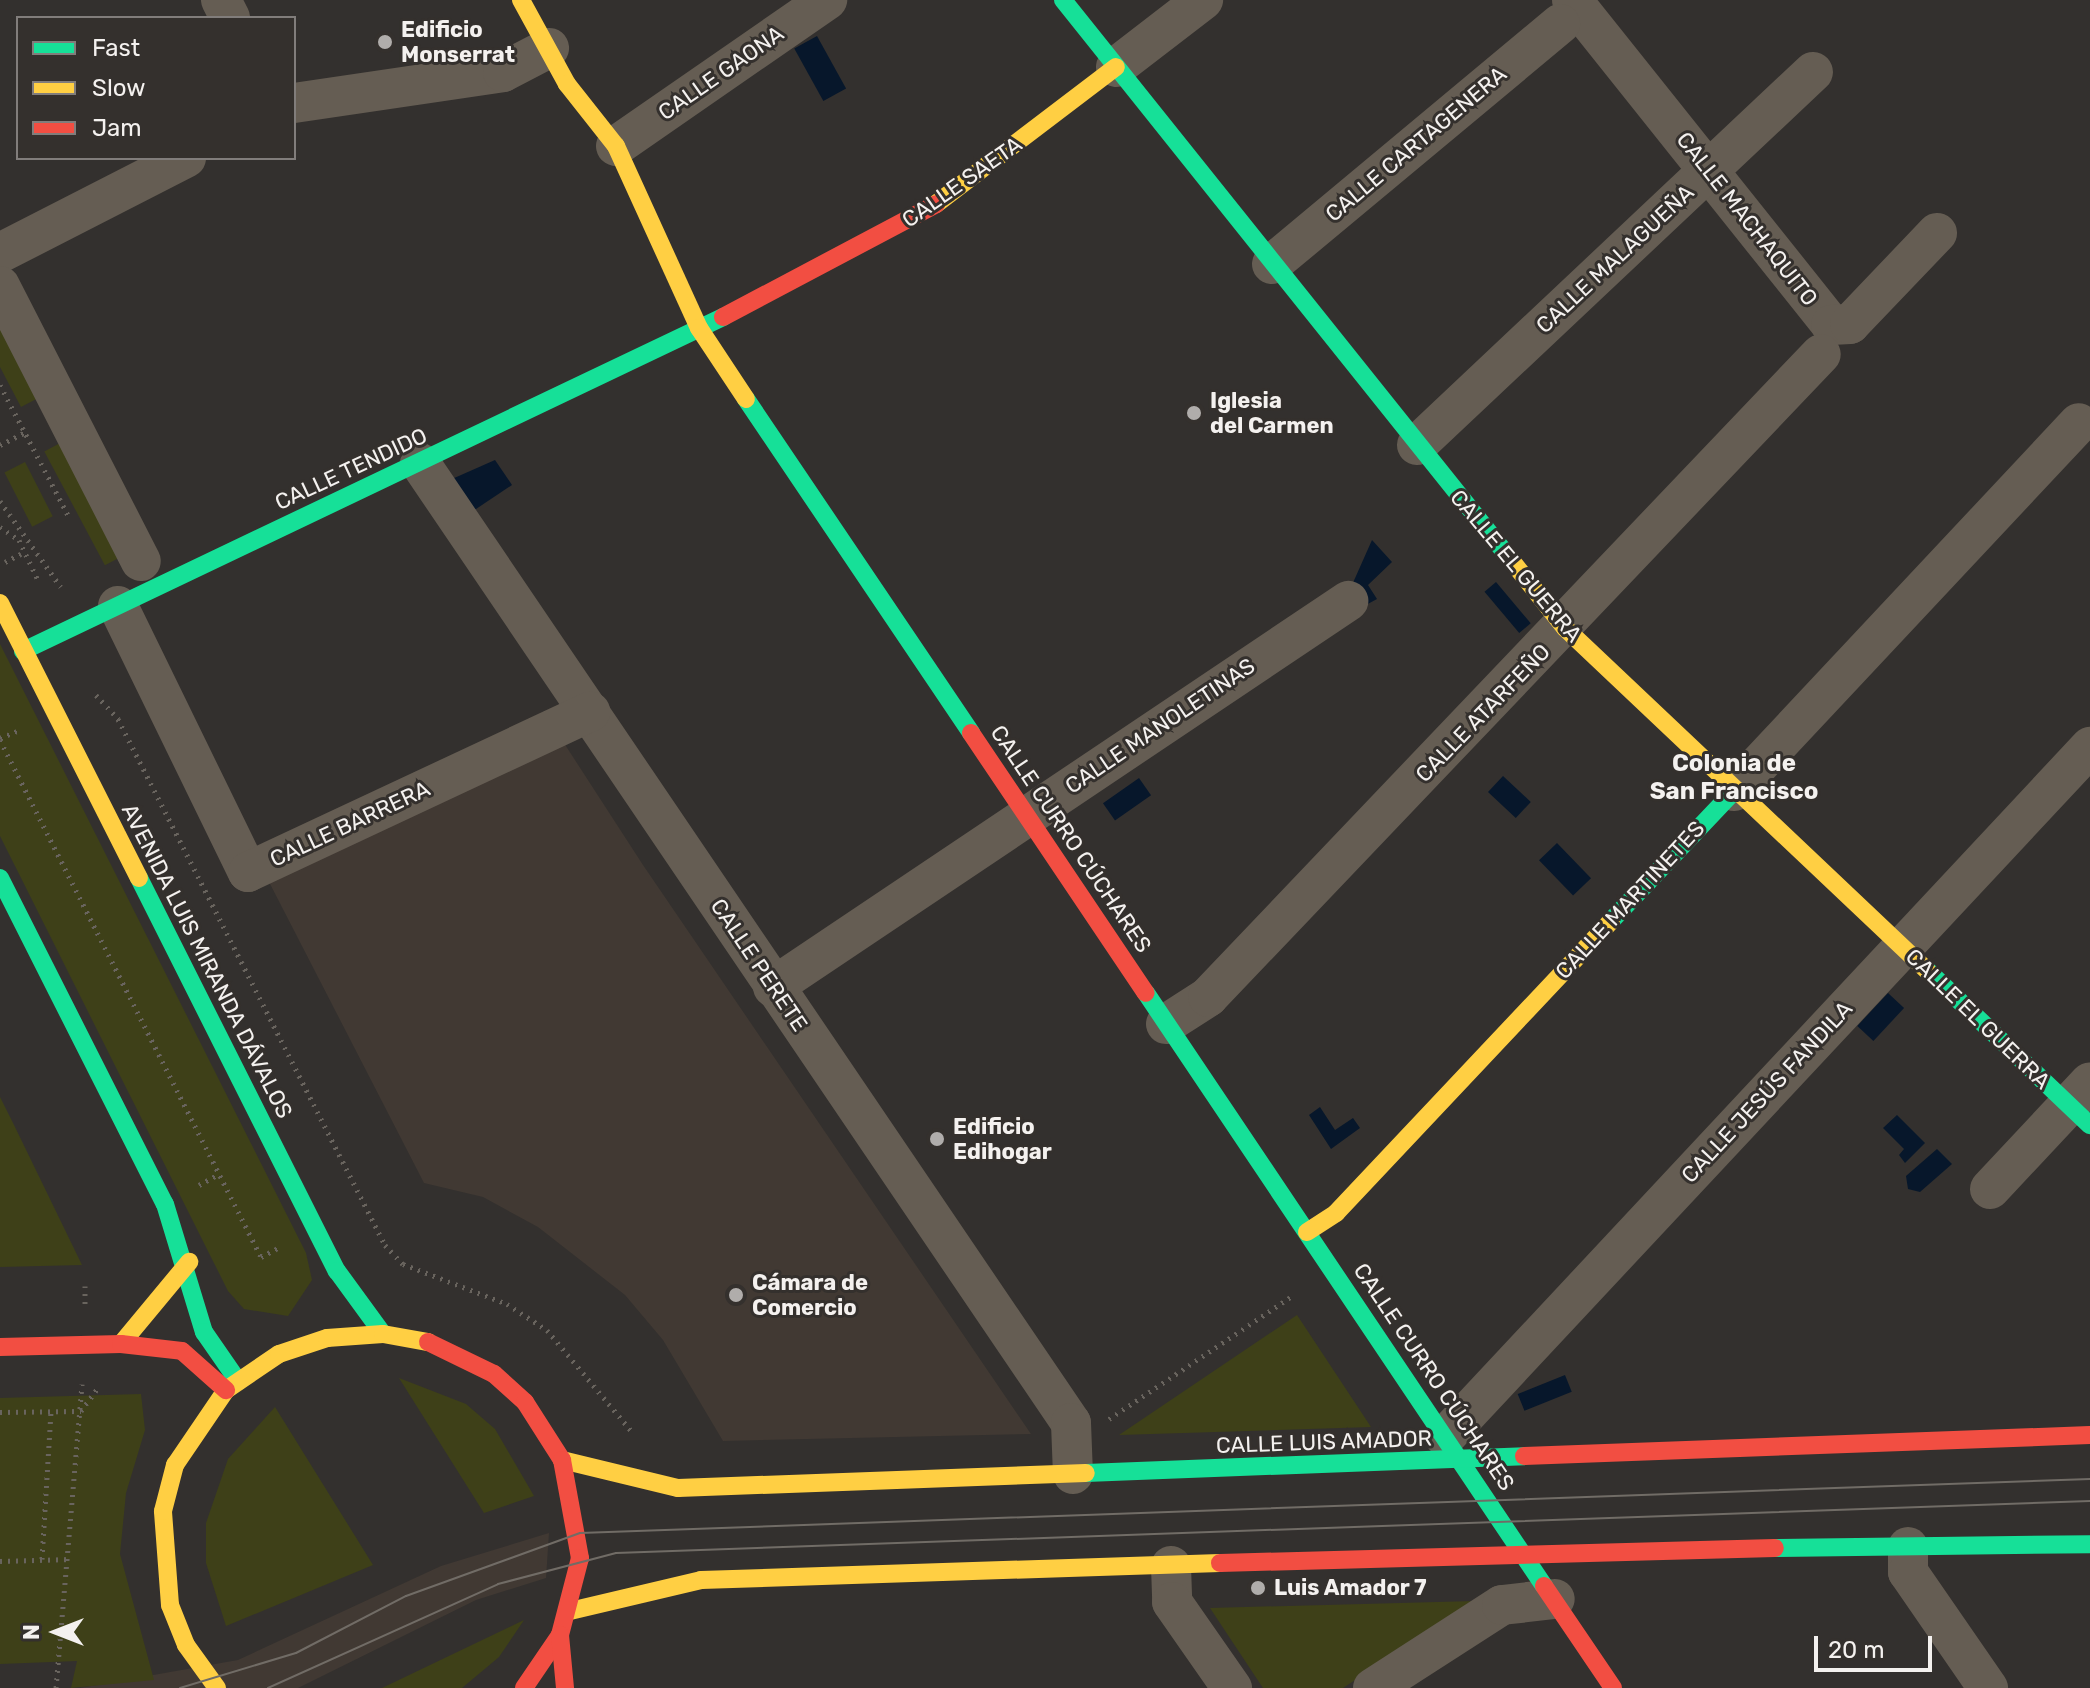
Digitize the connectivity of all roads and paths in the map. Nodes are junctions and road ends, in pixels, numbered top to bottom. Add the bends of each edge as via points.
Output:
1 (521, 0) edge
2 (827, 0) edge
3 (1063, 0) edge
4 (1203, 0) edge
5 (1566, 12) edge
6 (549, 48) junction
7 (1116, 67) junction
8 (1813, 72) dead end
9 (296, 103) edge
10 (616, 146) junction
11 (182, 160) edge
12 (1709, 170) junction
13 (1937, 233) dead end
14 (0, 253) edge
15 (1272, 264) junction
16 (0, 286) edge
17 (699, 328) junction
18 (1821, 354) dead end
19 (0, 385) edge
20 (2079, 423) dead end
21 (1417, 445) junction
22 (420, 463) junction
23 (0, 501) edge
24 (0, 527) edge
25 (75, 527) dead end
26 (21, 554) dead end
27 (141, 561) dead end
28 (4, 563) dead end
29 (67, 591) dead end
30 (1348, 601) dead end
31 (0, 603) edge
32 (118, 606) junction
33 (1565, 628) junction
34 (60, 632) junction
35 (23, 651) junction
36 (91, 690) dead end
37 (590, 712) junction
38 (0, 740) edge
39 (2090, 747) edge
40 (1734, 791) junction
41 (1041, 805) junction
42 (0, 878) edge
43 (1903, 947) junction
44 (773, 987) junction
45 (1166, 1024) junction
46 (2083, 1104) edge
47 (1990, 1189) dead end
48 (1307, 1232) junction
49 (287, 1244) dead end
50 (189, 1262) junction
51 (1292, 1296) dead end
52 (383, 1334) junction
53 (121, 1344) junction
54 (0, 1347) edge
55 (83, 1374) dead end
56 (101, 1384) dead end
57 (232, 1385) junction
58 (51, 1411) junction
59 (81, 1411) junction
60 (0, 1412) edge
61 (2090, 1435) edge
62 (638, 1438) dead end
63 (1454, 1450) junction
64 (562, 1460) junction
65 (1073, 1460) junction
66 (2090, 1544) edge
67 (1908, 1547) junction
68 (1525, 1555) junction
69 (42, 1559) junction
70 (72, 1559) junction
71 (0, 1561) edge
72 (1171, 1566) junction
73 (1555, 1599) junction
74 (570, 1611) junction
75 (560, 1635) junction
76 (56, 1688) edge
77 (217, 1688) edge
78 (524, 1688) edge
79 (565, 1688) edge
80 (1232, 1688) edge
81 (1373, 1688) edge
82 (1613, 1688) edge
83 (1988, 1688) edge

1 - 6 main road, CALLE CURRO CÚCHARES
2 - 10 street, CALLE GAONA
3 - 7 main road, CALLE EL GUERRA
4 - 7 street, CALLE SAETA
5 - 12 street, CALLE MACHAQUITO
5 - 15 street, CALLE CARTAGENERA
6 - 9 street via 503,72
6 - 10 main road, CALLE CURRO CÚCHARES
7 - 15 main road, CALLE EL GUERRA
7 - 17 main road, CALLE SAETA via 915,220
8 - 12 street, CALLE MALAGUEÑA
10 - 17 main road, CALLE CURRO CÚCHARES
11 - 14 street
12 - 13 street, CALLE MACHAQUITO via 1831,325 1850,324
12 - 21 street, CALLE MALAGUEÑA
15 - 21 main road, CALLE EL GUERRA
16 - 27 street
17 - 22 main road, CALLE TENDIDO
17 - 41 main road, CALLE CURRO CÚCHARES
18 - 33 street, CALLE ATARFEÑO
19 - 25 path
20 - 40 street, CALLE MARTINETES
21 - 33 main road, CALLE EL GUERRA
22 - 32 main road, CALLE TENDIDO
22 - 37 street, CALLE PERETE
23 - 29 path via 49,578
24 - 34 path via 19,540
26 - 28 path
30 - 41 street, CALLE MANOLETINAS
31 - 35 main road, AVENIDA LUIS MIRANDA DÁVALOS
32 - 34 main road, CALLE TENDIDO
32 - 37 street, CALLE BARRERA via 248,872
33 - 40 main road, CALLE EL GUERRA
33 - 45 street, CALLE ATARFEÑO via 1208,997
34 - 35 main road, CALLE TENDIDO
35 - 52 main road, AVENIDA LUIS MIRANDA DÁVALOS via 337,1271
36 - 62 path via 118,719 385,1245 403,1264 507,1304 547,1330
37 - 44 street, CALLE PERETE
38 - 49 path via 261,1257
39 - 43 street, CALLE JESÚS FANDILA
40 - 43 main road, CALLE EL GUERRA
40 - 48 main road, CALLE MARTINETES via 1336,1213
41 - 44 street, CALLE MANOLETINAS
41 - 45 main road, CALLE CURRO CÚCHARES
42 - 50 main road
43 - 46 main road, CALLE EL GUERRA
43 - 63 street, CALLE JESÚS FANDILA
44 - 65 street, CALLE PERETE via 1071,1423
45 - 48 main road, CALLE CURRO CÚCHARES
46 - 47 street, CALLE EL GUERRA
48 - 63 main road, CALLE CURRO CÚCHARES
50 - 53 main road
50 - 57 main road via 204,1332
51 - 65 path
52 - 57 main road via 327,1338 279,1354
52 - 64 main road via 426,1341 494,1374 525,1402
53 - 54 main road
53 - 57 main road via 182,1351
55 - 59 path
56 - 59 path
57 - 77 main road via 175,1465 161,1558 186,1645
58 - 59 path
58 - 60 path
58 - 69 path
59 - 70 path
61 - 63 main road, CALLE LUIS AMADOR
63 - 65 main road, CALLE LUIS AMADOR
63 - 68 main road, CALLE CURRO CÚCHARES
64 - 65 main road, CALLE LUIS AMADOR via 678,1488
64 - 74 main road via 580,1533
66 - 67 main road
67 - 68 main road
67 - 83 street via 1908,1572
68 - 72 main road
68 - 73 main road, CALLE CURRO CÚCHARES
69 - 70 path
69 - 71 path
70 - 76 path
72 - 74 main road via 679,1581
72 - 80 street via 1172,1602
73 - 81 street via 1502,1605
73 - 82 main road, CALLE CURRO CÚCHARES
74 - 75 main road
75 - 78 main road
75 - 79 main road

